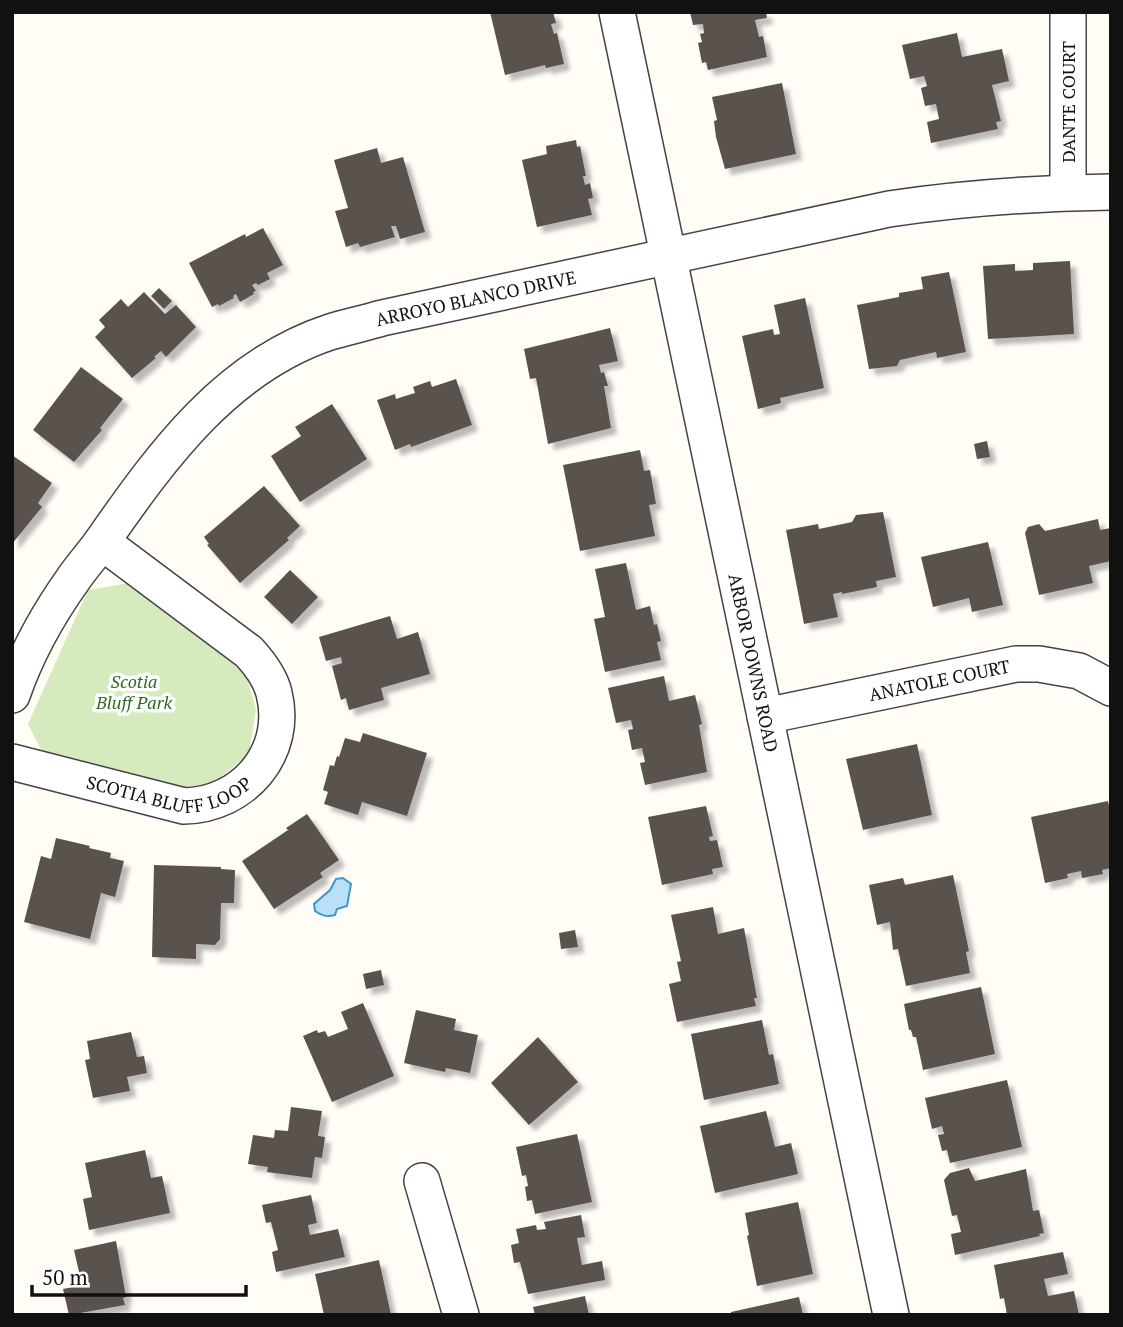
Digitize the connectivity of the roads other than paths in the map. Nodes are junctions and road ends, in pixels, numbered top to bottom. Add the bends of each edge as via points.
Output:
1 (617, 12) edge
2 (1068, 12) edge
3 (1069, 192) junction
4 (1111, 192) edge
5 (669, 256) junction
6 (102, 542) junction
7 (1111, 688) edge
8 (12, 695) edge
9 (765, 716) junction
10 (12, 762) edge
11 (422, 1181) dead end
12 (461, 1315) edge
13 (891, 1315) edge

1 - 5 street, ARBOR DOWNS ROAD
2 - 3 street, DANTE COURT
3 - 4 street, ARROYO BLANCO DRIVE
3 - 5 street, ARROYO BLANCO DRIVE via 889,209
5 - 6 street, ARROYO BLANCO DRIVE via 382,318 329,332 275,357 231,387 193,423 148,475
5 - 9 street, ARBOR DOWNS ROAD
6 - 8 street, ARROYO BLANCO DRIVE via 39,634
6 - 10 street, SCOTIA BLUFF LOOP via 249,652 263,668 274,691 273,743 262,766 245,785 223,799 198,806
7 - 9 street, ANATOLE COURT via 1079,671 1016,664
9 - 13 street, ARBOR DOWNS ROAD
11 - 12 street

